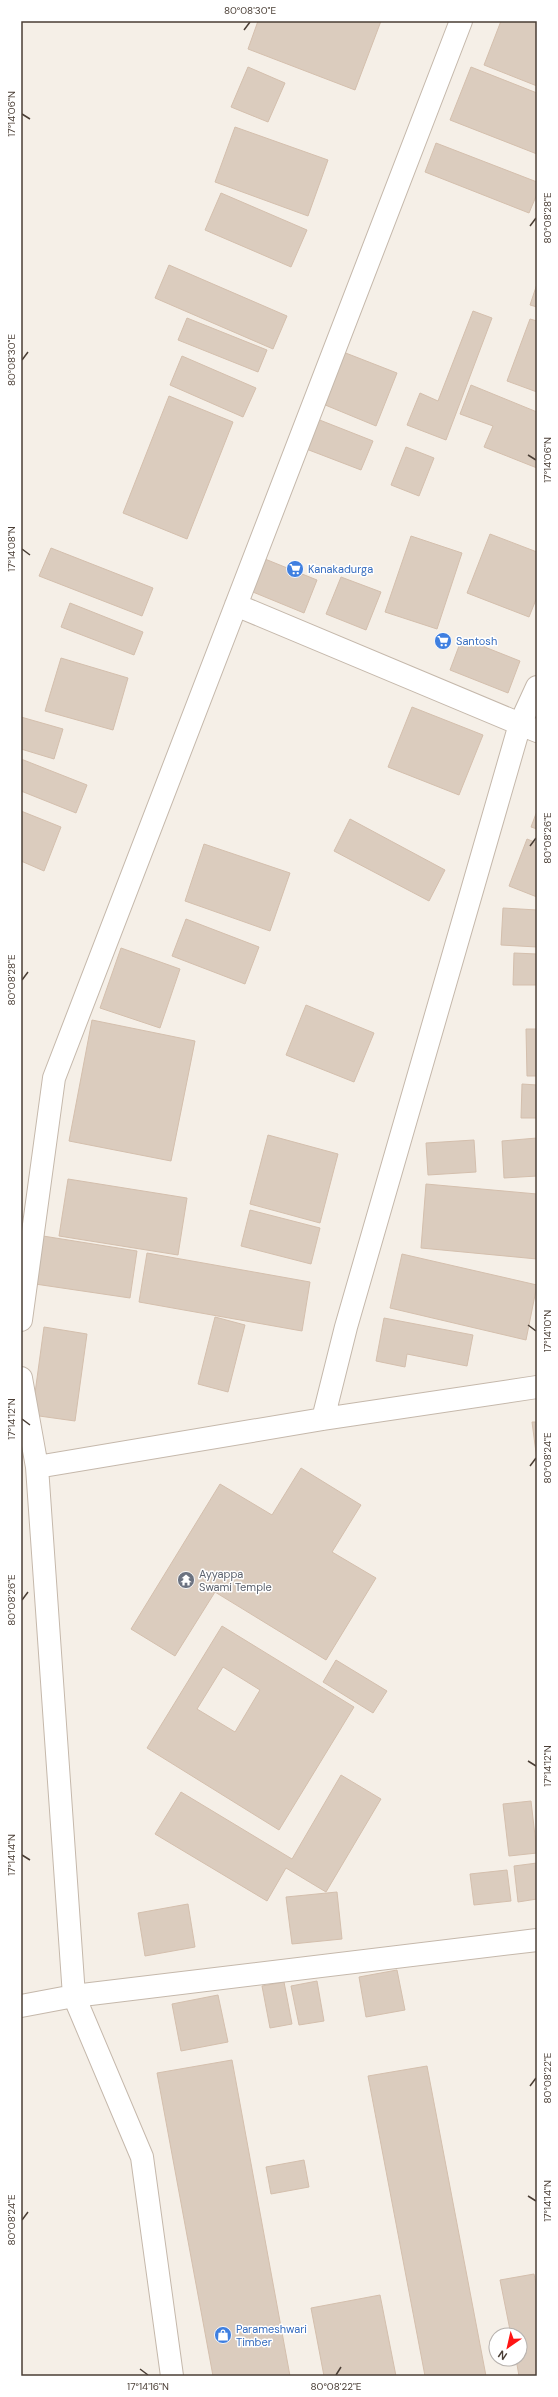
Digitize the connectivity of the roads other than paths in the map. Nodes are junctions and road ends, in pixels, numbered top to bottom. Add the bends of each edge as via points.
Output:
1 (461, 21) edge
2 (236, 605) junction
3 (537, 687) edge
4 (528, 727) edge
5 (21, 1320) edge
6 (21, 1378) edge
7 (537, 1387) edge
8 (323, 1418) junction
9 (37, 1467) junction
10 (537, 1940) edge
11 (74, 1996) junction
12 (21, 2006) edge
13 (172, 2376) edge

1 - 2 street
2 - 4 street
2 - 5 street via 54,1078
3 - 4 street
4 - 8 street via 348,1319
6 - 9 street
7 - 8 street
8 - 9 street
9 - 11 street
10 - 11 street
11 - 12 street
11 - 13 street via 142,2157

